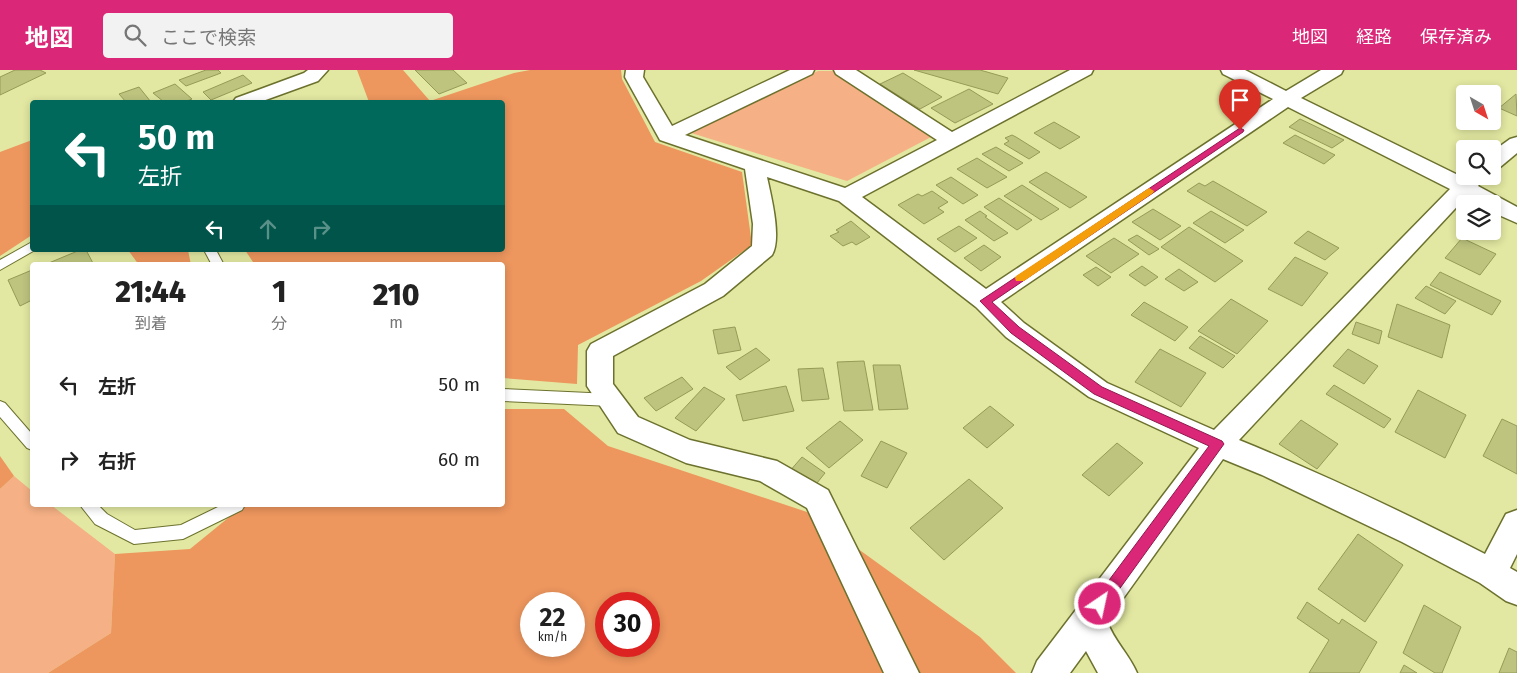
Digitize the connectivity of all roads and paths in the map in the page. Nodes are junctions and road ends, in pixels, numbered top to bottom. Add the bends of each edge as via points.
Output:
1 (319, 70) edge
2 (634, 70) edge
3 (805, 70) edge
4 (843, 70) edge
5 (1084, 70) edge
6 (1230, 70) edge
7 (1334, 70) edge
8 (1288, 98) junction
9 (249, 100) edge
10 (667, 136) junction
11 (950, 140) junction
12 (1517, 143) edge
13 (1501, 156) edge
14 (755, 165) junction
15 (1456, 175) edge
16 (1466, 185) edge
17 (1475, 185) edge
18 (847, 196) junction
19 (1517, 216) edge
20 (30, 247) edge
21 (0, 266) edge
22 (985, 301) junction
23 (505, 395) edge
24 (611, 400) junction
25 (0, 408) edge
26 (30, 442) edge
27 (1218, 444) junction
28 (90, 507) edge
29 (233, 507) edge
30 (1517, 522) edge
31 (1491, 573) junction
32 (1517, 590) edge
33 (1090, 619) junction
34 (902, 673) edge
35 (1048, 673) edge
36 (1120, 673) edge

1 - 9 street via 312,77
2 - 10 street via 634,77
3 - 10 street
4 - 11 street
5 - 11 street
6 - 8 street
7 - 8 street
8 - 15 street
8 - 22 street
10 - 14 street
11 - 18 street
12 - 13 street
14 - 18 street
14 - 24 street via 764,224 764,249 714,290 600,351 600,386
16 - 27 street
17 - 19 street
18 - 22 street
20 - 21 lane
22 - 27 street via 1015,330 1098,390
23 - 24 lane
24 - 34 street via 628,425 686,451 767,470 818,499
25 - 26 lane
27 - 31 street via 1299,478
27 - 33 street
28 - 29 lane via 101,519 134,537 183,532
30 - 31 street
31 - 32 street
33 - 35 street
33 - 36 street via 1099,643

